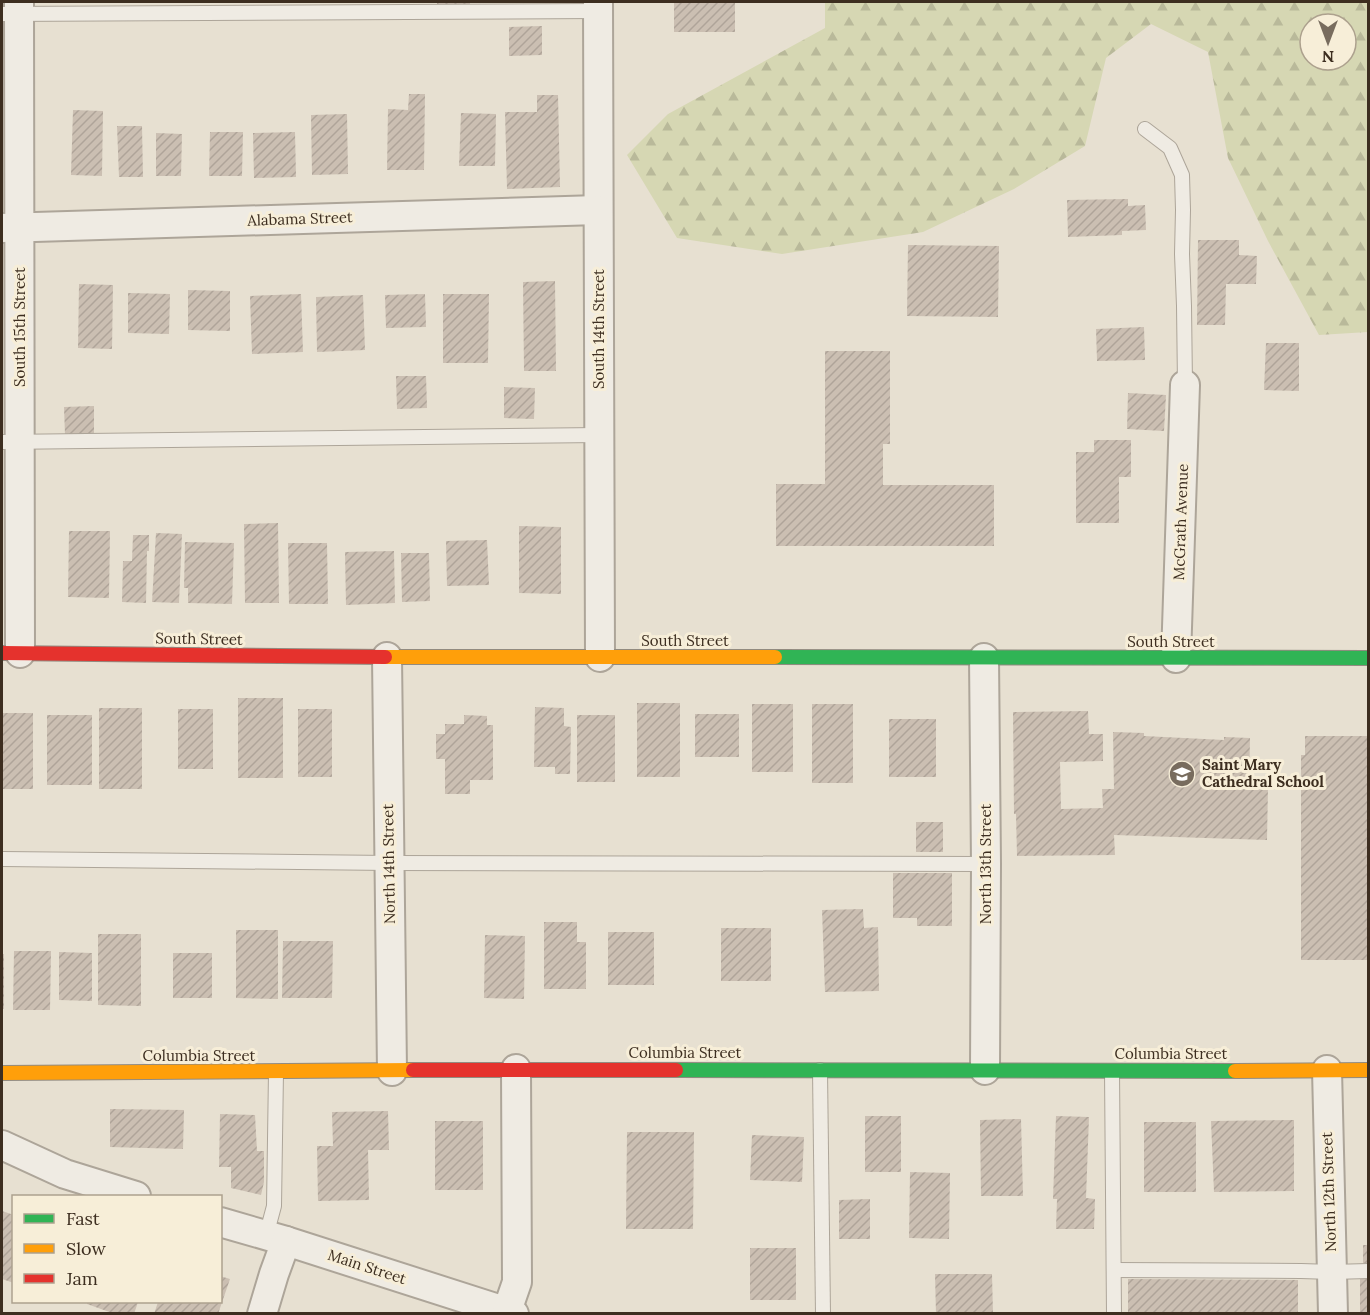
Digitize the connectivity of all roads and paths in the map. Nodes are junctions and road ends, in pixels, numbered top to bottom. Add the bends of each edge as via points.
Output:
1 (598, 6) edge
2 (13, 10) edge
3 (1145, 129) dead end
4 (598, 210) junction
5 (11, 228) edge
6 (1185, 385) joint
7 (599, 435) junction
8 (11, 442) edge
9 (11, 653) edge
10 (387, 657) junction
11 (600, 657) junction
12 (984, 658) junction
13 (1176, 658) junction
14 (1368, 658) edge
15 (2, 859) edge
16 (389, 863) junction
17 (986, 864) junction
18 (516, 1070) junction
19 (820, 1070) junction
20 (985, 1070) junction
21 (1327, 1070) junction
22 (1368, 1070) edge
23 (392, 1071) junction
24 (1112, 1071) junction
25 (276, 1072) junction
26 (2, 1073) edge
27 (2, 1145) edge
28 (130, 1195) edge
29 (222, 1223) edge
30 (276, 1239) junction
31 (1114, 1270) junction
32 (1368, 1271) edge
33 (1332, 1272) junction
34 (510, 1312) edge
35 (262, 1314) edge
36 (823, 1314) edge
37 (1114, 1314) edge
38 (1333, 1314) edge

1 - 2 lane
1 - 4 street, South 14th Street
2 - 5 street, South 15th Street
3 - 6 lane via 1170,148 1182,175
4 - 5 street, Alabama Street
4 - 7 street, South 14th Street
5 - 8 street, South 15th Street
6 - 13 street, McGrath Avenue
7 - 8 lane
7 - 11 street, South 14th Street
8 - 9 street, South 15th Street
9 - 10 main road, South Street
10 - 11 main road, South Street
10 - 16 street, North 14th Street
11 - 12 main road, South Street
12 - 13 main road, South Street
12 - 17 street, North 13th Street
13 - 14 main road, South Street
15 - 16 lane
16 - 17 lane
16 - 23 street, North 14th Street
17 - 20 street, North 13th Street
18 - 19 main road, Columbia Street
18 - 23 main road, Columbia Street
18 - 34 street via 517,1282
19 - 20 main road, Columbia Street
19 - 36 lane
20 - 24 main road, Columbia Street
21 - 22 main road, Columbia Street
21 - 24 main road, Columbia Street
21 - 33 street, North 12th Street
23 - 25 main road, Columbia Street
24 - 31 lane
25 - 26 main road, Columbia Street
25 - 30 lane
27 - 28 street via 65,1174
29 - 30 street, Main Street
30 - 34 street, Main Street
30 - 35 street via 273,1274
31 - 33 lane
31 - 37 lane
32 - 33 lane
33 - 38 street, North 12th Street

